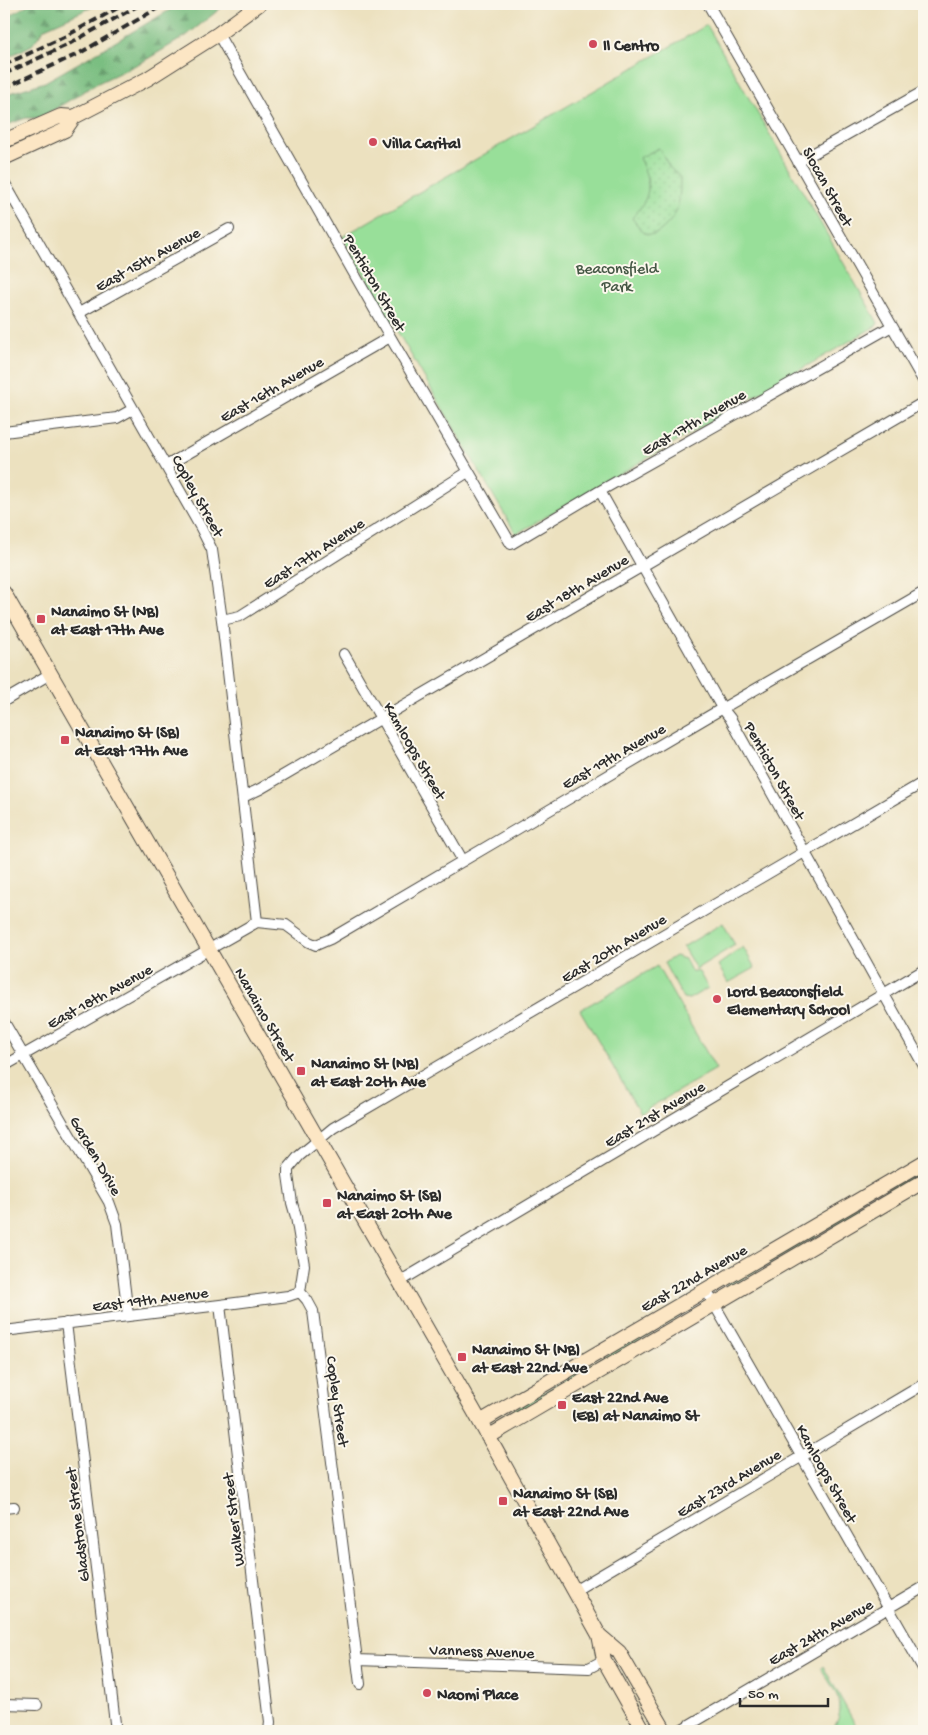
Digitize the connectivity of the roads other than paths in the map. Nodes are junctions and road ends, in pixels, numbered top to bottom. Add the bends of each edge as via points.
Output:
1 (258, 4) edge
2 (712, 5) edge
3 (218, 34) junction
4 (924, 91) edge
5 (74, 117) junction
6 (4, 141) edge
7 (4, 158) edge
8 (798, 162) junction
9 (4, 182) edge
10 (229, 229) dead end
11 (79, 313) junction
12 (892, 326) junction
13 (390, 337) junction
14 (924, 382) edge
15 (924, 402) edge
16 (134, 409) junction
17 (4, 432) edge
18 (166, 466) junction
19 (468, 472) junction
20 (600, 491) junction
21 (511, 544) joint
22 (642, 565) junction
23 (924, 592) edge
24 (4, 593) edge
25 (222, 620) junction
26 (344, 654) dead end
27 (50, 674) junction
28 (4, 701) edge
29 (722, 708) junction
30 (382, 719) junction
31 (924, 782) edge
32 (243, 797) junction
33 (804, 851) junction
34 (463, 861) junction
35 (257, 922) junction
36 (208, 950) junction
37 (924, 970) edge
38 (884, 994) junction
39 (4, 1022) edge
40 (22, 1055) junction
41 (4, 1066) edge
42 (924, 1066) edge
43 (318, 1141) junction
44 (924, 1162) edge
45 (924, 1181) edge
46 (399, 1282) junction
47 (706, 1290) junction
48 (300, 1292) junction
49 (714, 1303) junction
50 (220, 1305) junction
51 (128, 1315) junction
52 (66, 1323) junction
53 (4, 1331) edge
54 (924, 1384) edge
55 (480, 1422) junction
56 (488, 1437) junction
57 (802, 1455) junction
58 (924, 1587) edge
59 (574, 1591) junction
60 (888, 1608) junction
61 (599, 1636) junction
62 (357, 1660) junction
63 (604, 1660) junction
64 (924, 1670) edge
65 (360, 1684) dead end
66 (4, 1704) edge
67 (37, 1705) dead end
68 (115, 1723) dead end
69 (269, 1731) edge
70 (644, 1731) edge
71 (665, 1731) edge
72 (679, 1731) edge

1 - 3 main road
2 - 8 street, Slocan Street
3 - 5 main road via 147,79
3 - 13 street, Penticton Street
4 - 8 street
5 - 6 main road via 61,116
5 - 7 main road via 65,130
8 - 12 street, Slocan Street
9 - 11 street, Copley Street
10 - 11 street, East 15th Avenue
11 - 16 street, Copley Street
12 - 14 street, Slocan Street
12 - 20 street, East 17th Avenue
13 - 18 street, East 16th Avenue
13 - 19 street, Penticton Street
15 - 22 street, East 18th Avenue
16 - 17 street via 118,418
16 - 18 street, Copley Street
18 - 25 street, Copley Street via 212,550
19 - 21 street, Penticton Street
19 - 25 street, East 17th Avenue via 240,616
20 - 21 street, East 17th Avenue
20 - 22 street, Penticton Street
22 - 29 street, Penticton Street
22 - 30 street, East 18th Avenue
23 - 29 street, East 19th Avenue
24 - 27 main road, Nanaimo Street
25 - 32 street, Copley Street
26 - 30 street, Kamloops Street
27 - 28 street
27 - 36 main road, Nanaimo Street
29 - 33 street, Penticton Street
29 - 34 street, East 19th Avenue
30 - 32 street, East 18th Avenue
30 - 34 street, Kamloops Street
31 - 33 street, East 20th Avenue
32 - 35 street, Copley Street
33 - 38 street, Penticton Street
33 - 43 street, East 20th Avenue via 333,1128
34 - 35 street, East 19th Avenue via 316,945 286,925
35 - 36 street
36 - 40 street, East 18th Avenue
36 - 43 main road, Nanaimo Street
37 - 38 street, East 21st Avenue
38 - 42 street, Penticton Street
38 - 46 street, East 21st Avenue
39 - 40 street, Garden Drive
40 - 41 street, East 18th Avenue
40 - 51 street, Garden Drive via 108,1202 117,1224
43 - 46 main road, Nanaimo Street
43 - 48 street via 291,1165 288,1175 304,1265
44 - 47 main road, East 22nd Avenue
45 - 49 main road, East 22nd Avenue
46 - 55 main road, Nanaimo Street
47 - 49 street, Kamloops Street
47 - 55 main road, East 22nd Avenue
48 - 50 street, East 19th Avenue
48 - 62 street, Copley Street via 312,1311
49 - 56 main road, East 22nd Avenue
49 - 57 street, Kamloops Street
50 - 51 street, East 19th Avenue
50 - 69 street, Walker Street
51 - 52 street, East 19th Avenue
52 - 53 street, East 19th Avenue
52 - 68 street, Gladstone Street
54 - 57 street, East 23rd Avenue
55 - 56 main road, Nanaimo Street
56 - 59 main road, Nanaimo Street
57 - 59 street, East 23rd Avenue
57 - 60 street, Kamloops Street
58 - 60 street, East 24th Avenue
59 - 61 main road, Nanaimo Street
60 - 64 street, Kamloops Street
60 - 72 street, East 24th Avenue
61 - 63 main road, Nanaimo Street
61 - 71 main road, Nanaimo Street via 619,1652
62 - 63 street, Vanness Avenue via 589,1668
62 - 65 street, Copley Street
63 - 70 main road, Nanaimo Street
66 - 67 street

